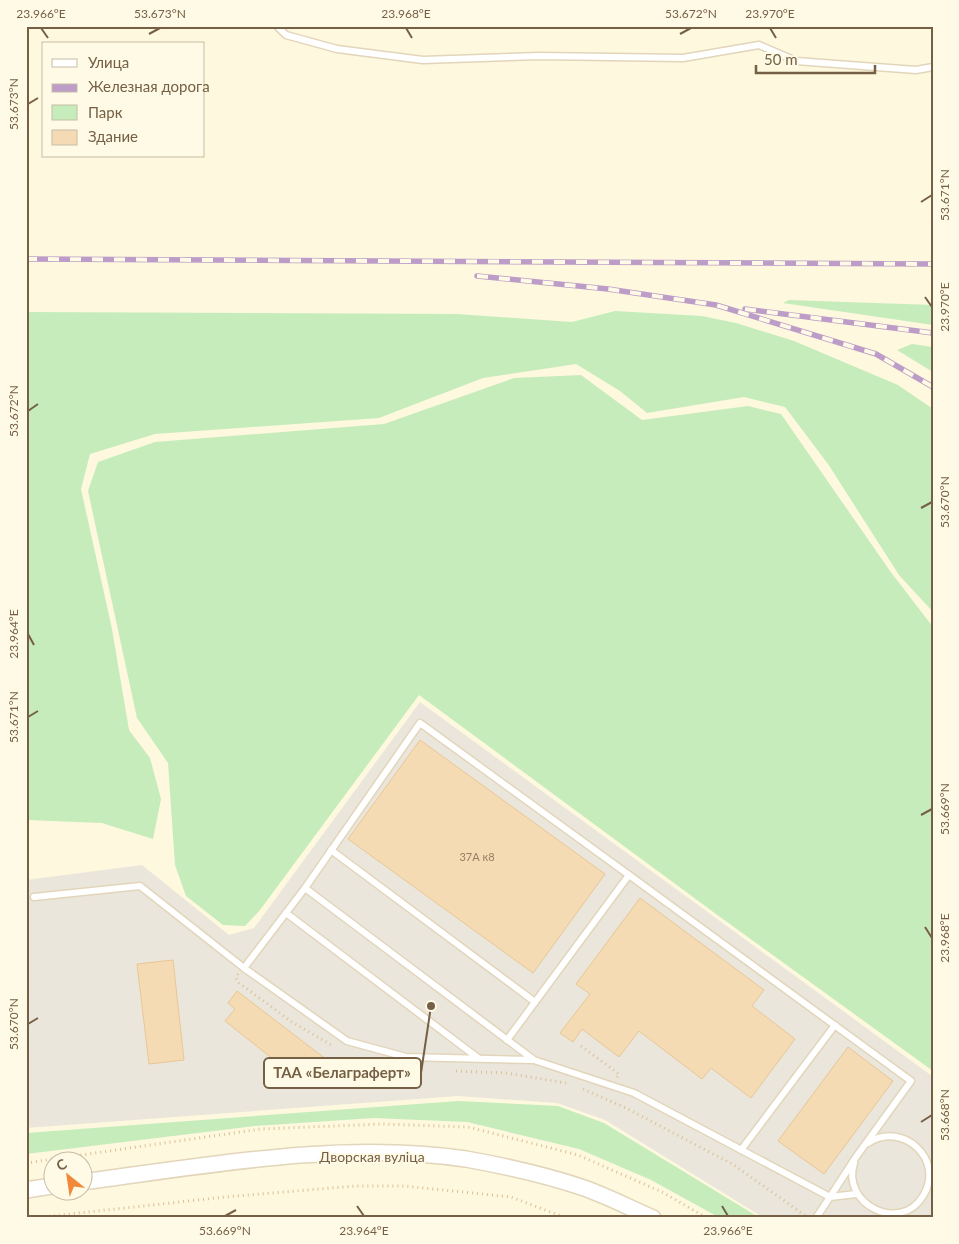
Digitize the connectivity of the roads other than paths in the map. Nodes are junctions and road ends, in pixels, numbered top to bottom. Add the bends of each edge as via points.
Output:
1 (277, 26) edge
2 (933, 67) edge
3 (332, 850) junction
4 (629, 875) junction
5 (304, 888) junction
6 (34, 897) dead end
7 (286, 913) junction
8 (244, 968) junction
9 (535, 1002) junction
10 (835, 1025) junction
11 (507, 1040) junction
12 (479, 1059) junction
13 (534, 1060) junction
14 (863, 1147) junction
15 (741, 1150) junction
16 (856, 1157) junction
17 (92, 1181) edge
18 (42, 1188) edge
19 (26, 1190) edge
20 (856, 1194) junction
21 (830, 1197) junction
22 (653, 1218) edge
23 (816, 1218) edge

1 - 2 lane via 286,36 337,49 422,60 539,56 684,58 760,45 796,61 916,70
3 - 4 lane via 420,723
3 - 5 lane
3 - 9 lane
4 - 9 lane
4 - 10 lane
5 - 7 lane
5 - 11 lane
6 - 8 lane via 140,886
7 - 8 lane
7 - 12 lane
8 - 12 lane via 347,1041 406,1057
9 - 11 lane
10 - 14 lane via 910,1081
10 - 15 lane
11 - 13 lane
12 - 13 lane
13 - 15 lane via 634,1093
14 - 16 lane
14 - 20 lane via 885,1136 909,1140 919,1148 930,1172 923,1197 902,1212 876,1211
15 - 21 lane
16 - 20 lane via 852,1169
16 - 21 lane
17 - 22 street, Дворская вуліца via 257,1160 405,1154 465,1159 507,1167 584,1188
18 - 19 street
20 - 21 lane
21 - 23 lane

